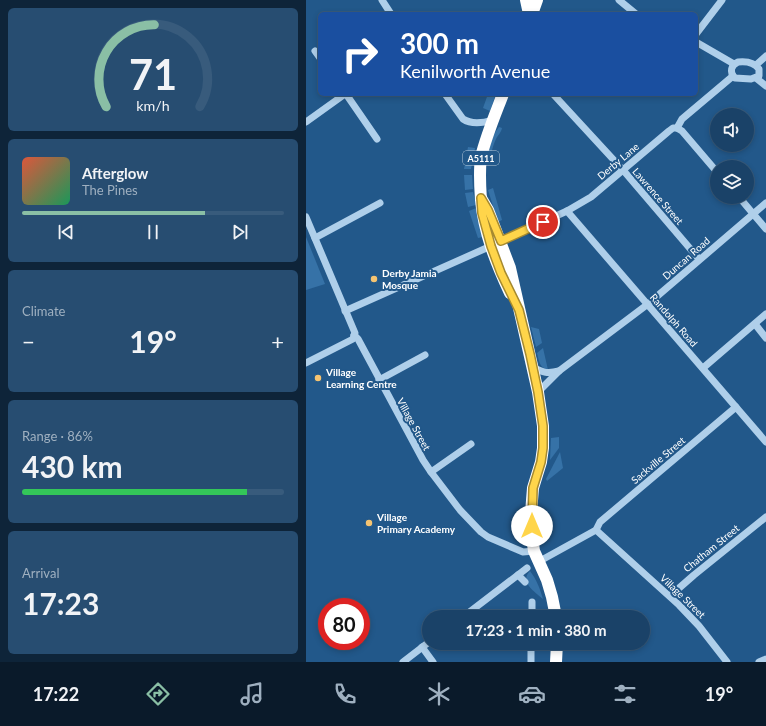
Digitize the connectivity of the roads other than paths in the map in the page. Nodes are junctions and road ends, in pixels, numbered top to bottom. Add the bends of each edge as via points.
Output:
1 (382, 0) edge
2 (526, 0) edge
3 (536, 0) edge
4 (619, 0) edge
5 (720, 1) edge
6 (390, 12) edge
7 (529, 12) edge
8 (533, 12) edge
9 (634, 12) edge
10 (698, 31) edge
11 (698, 43) edge
12 (315, 51) dead end
13 (318, 55) edge
14 (766, 56) edge
15 (734, 64) junction
16 (756, 65) junction
17 (761, 74) edge
18 (732, 76) junction
19 (766, 86) edge
20 (343, 96) edge
21 (347, 96) edge
22 (446, 96) edge
23 (502, 96) edge
24 (555, 96) edge
25 (493, 120) junction
26 (306, 122) edge
27 (677, 128) junction
28 (377, 139) dead end
29 (710, 164) edge
30 (623, 170) junction
31 (380, 203) dead end
32 (766, 203) edge
33 (745, 204) edge
34 (567, 211) junction
35 (753, 214) junction
36 (306, 217) edge
37 (766, 229) edge
38 (315, 238) junction
39 (496, 244) junction
40 (699, 259) junction
41 (648, 304) junction
42 (345, 311) junction
43 (766, 314) edge
44 (755, 324) junction
45 (354, 336) junction
46 (766, 338) edge
47 (425, 355) dead end
48 (306, 363) edge
49 (533, 367) junction
50 (703, 368) junction
51 (560, 371) junction
52 (379, 380) junction
53 (538, 392) junction
54 (736, 407) junction
55 (766, 442) edge
56 (472, 444) dead end
57 (431, 472) junction
58 (766, 517) edge
59 (596, 530) junction
60 (536, 556) junction
61 (528, 568) dead end
62 (518, 575) junction
63 (525, 582) dead end
64 (670, 596) junction
65 (532, 602) dead end
66 (472, 610) edge
67 (532, 610) edge
68 (555, 610) edge
69 (422, 647) edge
70 (424, 650) edge
71 (531, 650) edge
72 (557, 650) edge
73 (766, 659) edge
74 (403, 662) edge
75 (433, 662) edge
76 (530, 662) edge
77 (556, 662) edge
78 (727, 662) edge
79 (759, 662) edge

1 - 6 street
2 - 7 highway
3 - 8 highway
4 - 9 street
5 - 10 street
11 - 15 street
12 - 13 street
14 - 16 street
15 - 16 street via 746,62
15 - 18 street
16 - 17 street
17 - 18 street via 738,79
17 - 19 street
18 - 27 street, Derby Lane via 682,119
20 - 26 street
21 - 28 street
22 - 25 street via 463,119 483,123
23 - 25 highway, A5111
24 - 30 street, Lawrence Street
25 - 39 highway, A5111 via 479,173 482,213
27 - 29 street
27 - 30 street, Derby Lane via 669,131
30 - 34 street, Derby Lane via 591,196
30 - 40 street, Lawrence Street
31 - 38 street
32 - 35 street, Duncan Road
33 - 35 street
34 - 39 street, Derby Lane
34 - 41 street, Randolph Road
35 - 37 street
35 - 40 street, Duncan Road
36 - 38 street, Village Street
38 - 42 street, Village Street
39 - 42 street, Derby Lane
39 - 49 highway, A5111 via 501,273 519,310
40 - 41 street, Duncan Road
41 - 50 street, Randolph Road
41 - 51 street, Duncan Road
42 - 45 street, Village Street
43 - 44 street
44 - 46 street
44 - 50 street
45 - 48 street
45 - 52 street, Village Street
47 - 52 street
49 - 51 street via 544,373
49 - 53 highway, A5111
50 - 54 street, Randolph Road
51 - 53 street, Duncan Road
52 - 57 street, Village Street
53 - 60 highway, A5111 via 543,437 541,462 532,499
54 - 55 street, Randolph Road
54 - 59 street, Sackville Street via 600,522
56 - 57 street
57 - 60 street, Village Street via 460,510 481,532
58 - 64 street, Chatham Street
59 - 60 street
59 - 64 street, Village Street
60 - 68 highway, A5111 via 547,580
61 - 62 street
62 - 63 street
62 - 66 street
64 - 78 street, Village Street via 699,626
65 - 67 street
69 - 74 street
70 - 75 street
71 - 76 street
72 - 77 highway
73 - 79 street

